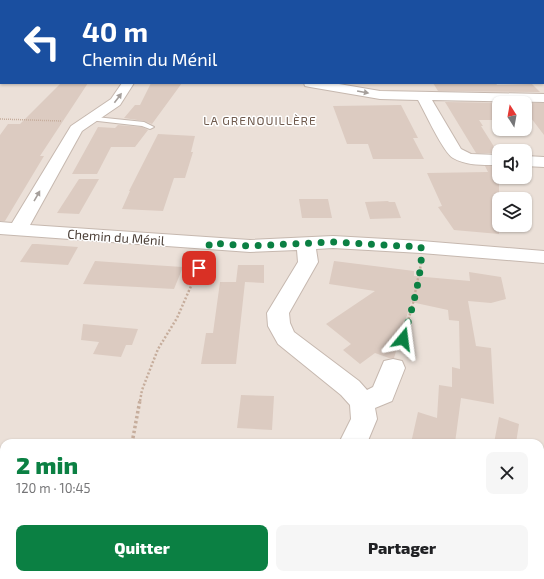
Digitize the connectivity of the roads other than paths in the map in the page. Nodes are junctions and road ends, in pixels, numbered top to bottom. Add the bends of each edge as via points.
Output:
1 (127, 84) edge
2 (316, 84) edge
3 (423, 96) junction
4 (544, 98) edge
5 (86, 120) junction
6 (150, 127) dead end
7 (492, 160) edge
8 (532, 161) edge
9 (544, 162) edge
10 (9, 229) edge
11 (306, 244) junction
12 (544, 257) edge
13 (393, 368) road end
14 (362, 402) junction
15 (355, 439) edge

5 -> 1 street via 118,100
2 -> 3 street via 380,95
3 - 4 street
3 - 7 street via 455,152 473,160
5 - 6 lane via 144,124
10 -> 5 street via 76,130
8 - 9 street
10 - 11 street, Chemin du Ménil via 250,246
11 - 12 street, Chemin du Ménil via 332,242
11 - 14 street via 308,262 278,313 279,329 286,338 350,388
13 - 14 street via 383,394
14 - 15 street via 364,419

